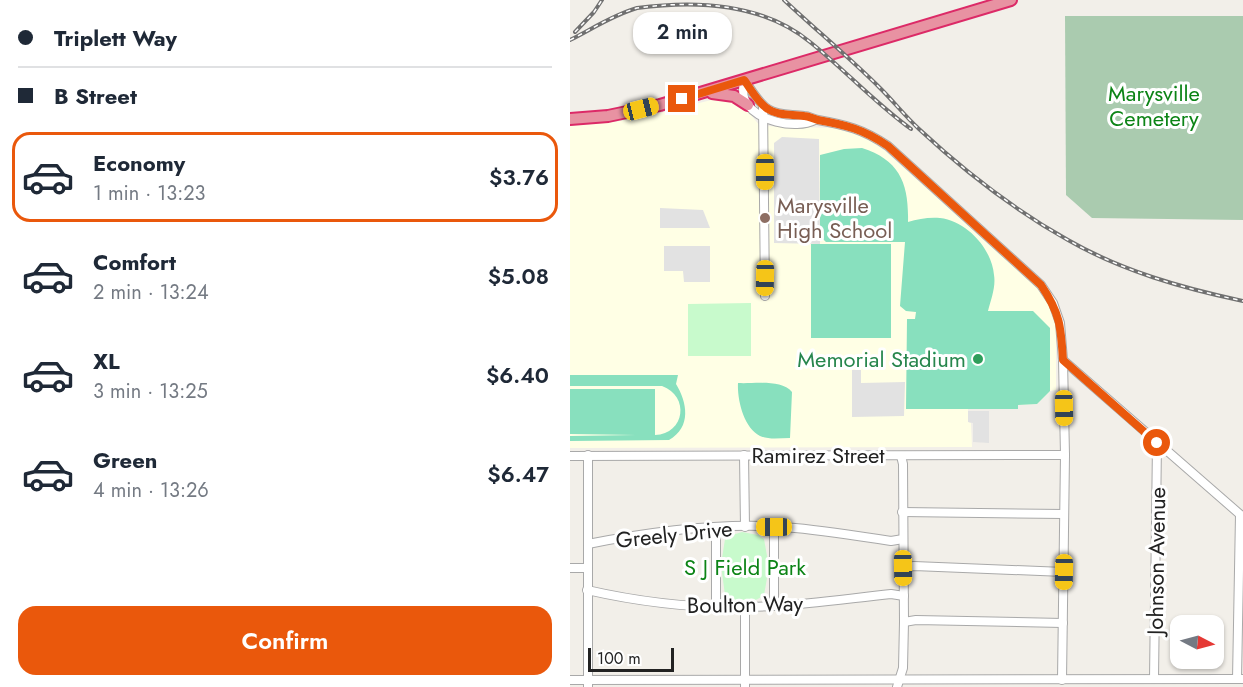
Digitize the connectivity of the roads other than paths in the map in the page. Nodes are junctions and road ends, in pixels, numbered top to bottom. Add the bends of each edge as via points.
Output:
1 (1011, 0) edge
2 (744, 80) junction
3 (703, 93) junction
4 (748, 105) junction
5 (763, 106) junction
6 (765, 117) junction
7 (570, 118) edge
8 (815, 120) junction
9 (765, 296) dead end
10 (1063, 360) junction
11 (1157, 443) junction
12 (588, 455) junction
13 (744, 455) junction
14 (1065, 455) junction
15 (570, 456) edge
16 (901, 456) junction
17 (902, 512) junction
18 (1064, 514) junction
19 (1242, 516) edge
20 (745, 527) junction
21 (774, 527) junction
22 (716, 528) junction
23 (903, 539) junction
24 (588, 544) junction
25 (570, 568) edge
26 (588, 568) junction
27 (903, 568) junction
28 (1064, 572) junction
29 (587, 590) junction
30 (904, 596) junction
31 (774, 606) junction
32 (716, 607) junction
33 (745, 607) junction
34 (904, 622) junction
35 (1063, 623) junction
36 (1240, 679) edge
37 (570, 680) edge
38 (1154, 680) junction
39 (1062, 681) junction
40 (588, 683) edge
41 (745, 683) edge
42 (898, 683) edge
43 (1203, 684) edge

1 - 2 highway
2 - 3 highway
2 - 4 street via 743,96
2 - 5 street
3 - 4 highway via 734,96
3 - 7 highway via 625,113
4 - 6 street
5 - 6 street
5 - 8 street
6 - 8 street via 790,123 807,124
6 - 9 street
8 - 10 street via 851,126 888,146 1041,285 1060,323
10 - 11 street
10 - 14 street
11 - 19 street
11 - 38 street, Johnson Avenue
12 - 13 street, Ramirez Street
12 - 15 street, Ramirez Street
12 - 24 street
13 - 16 street, Ramirez Street
13 - 20 street
14 - 16 street, Ramirez Street
14 - 18 street
16 - 17 street
17 - 18 street
17 - 23 street
18 - 28 street
19 - 36 street
20 - 21 street, Greely Drive
20 - 22 street, Greely Drive
21 - 23 street, Greely Drive via 891,541
21 - 31 street
22 - 24 street, Greely Drive via 658,532
22 - 32 street
23 - 27 street
24 - 26 street
25 - 26 street
26 - 29 street
27 - 28 street
27 - 30 street
28 - 35 street
29 - 32 street, Boulton Way via 655,603
29 - 40 street
30 - 31 street, Boulton Way
30 - 34 street
31 - 33 street, Boulton Way
32 - 33 street, Boulton Way
33 - 41 street
34 - 35 street
34 - 42 street via 903,668
35 - 39 street
36 - 43 street
37 - 40 street
38 - 39 street
38 - 43 street
39 - 42 street
40 - 41 street
41 - 42 street

